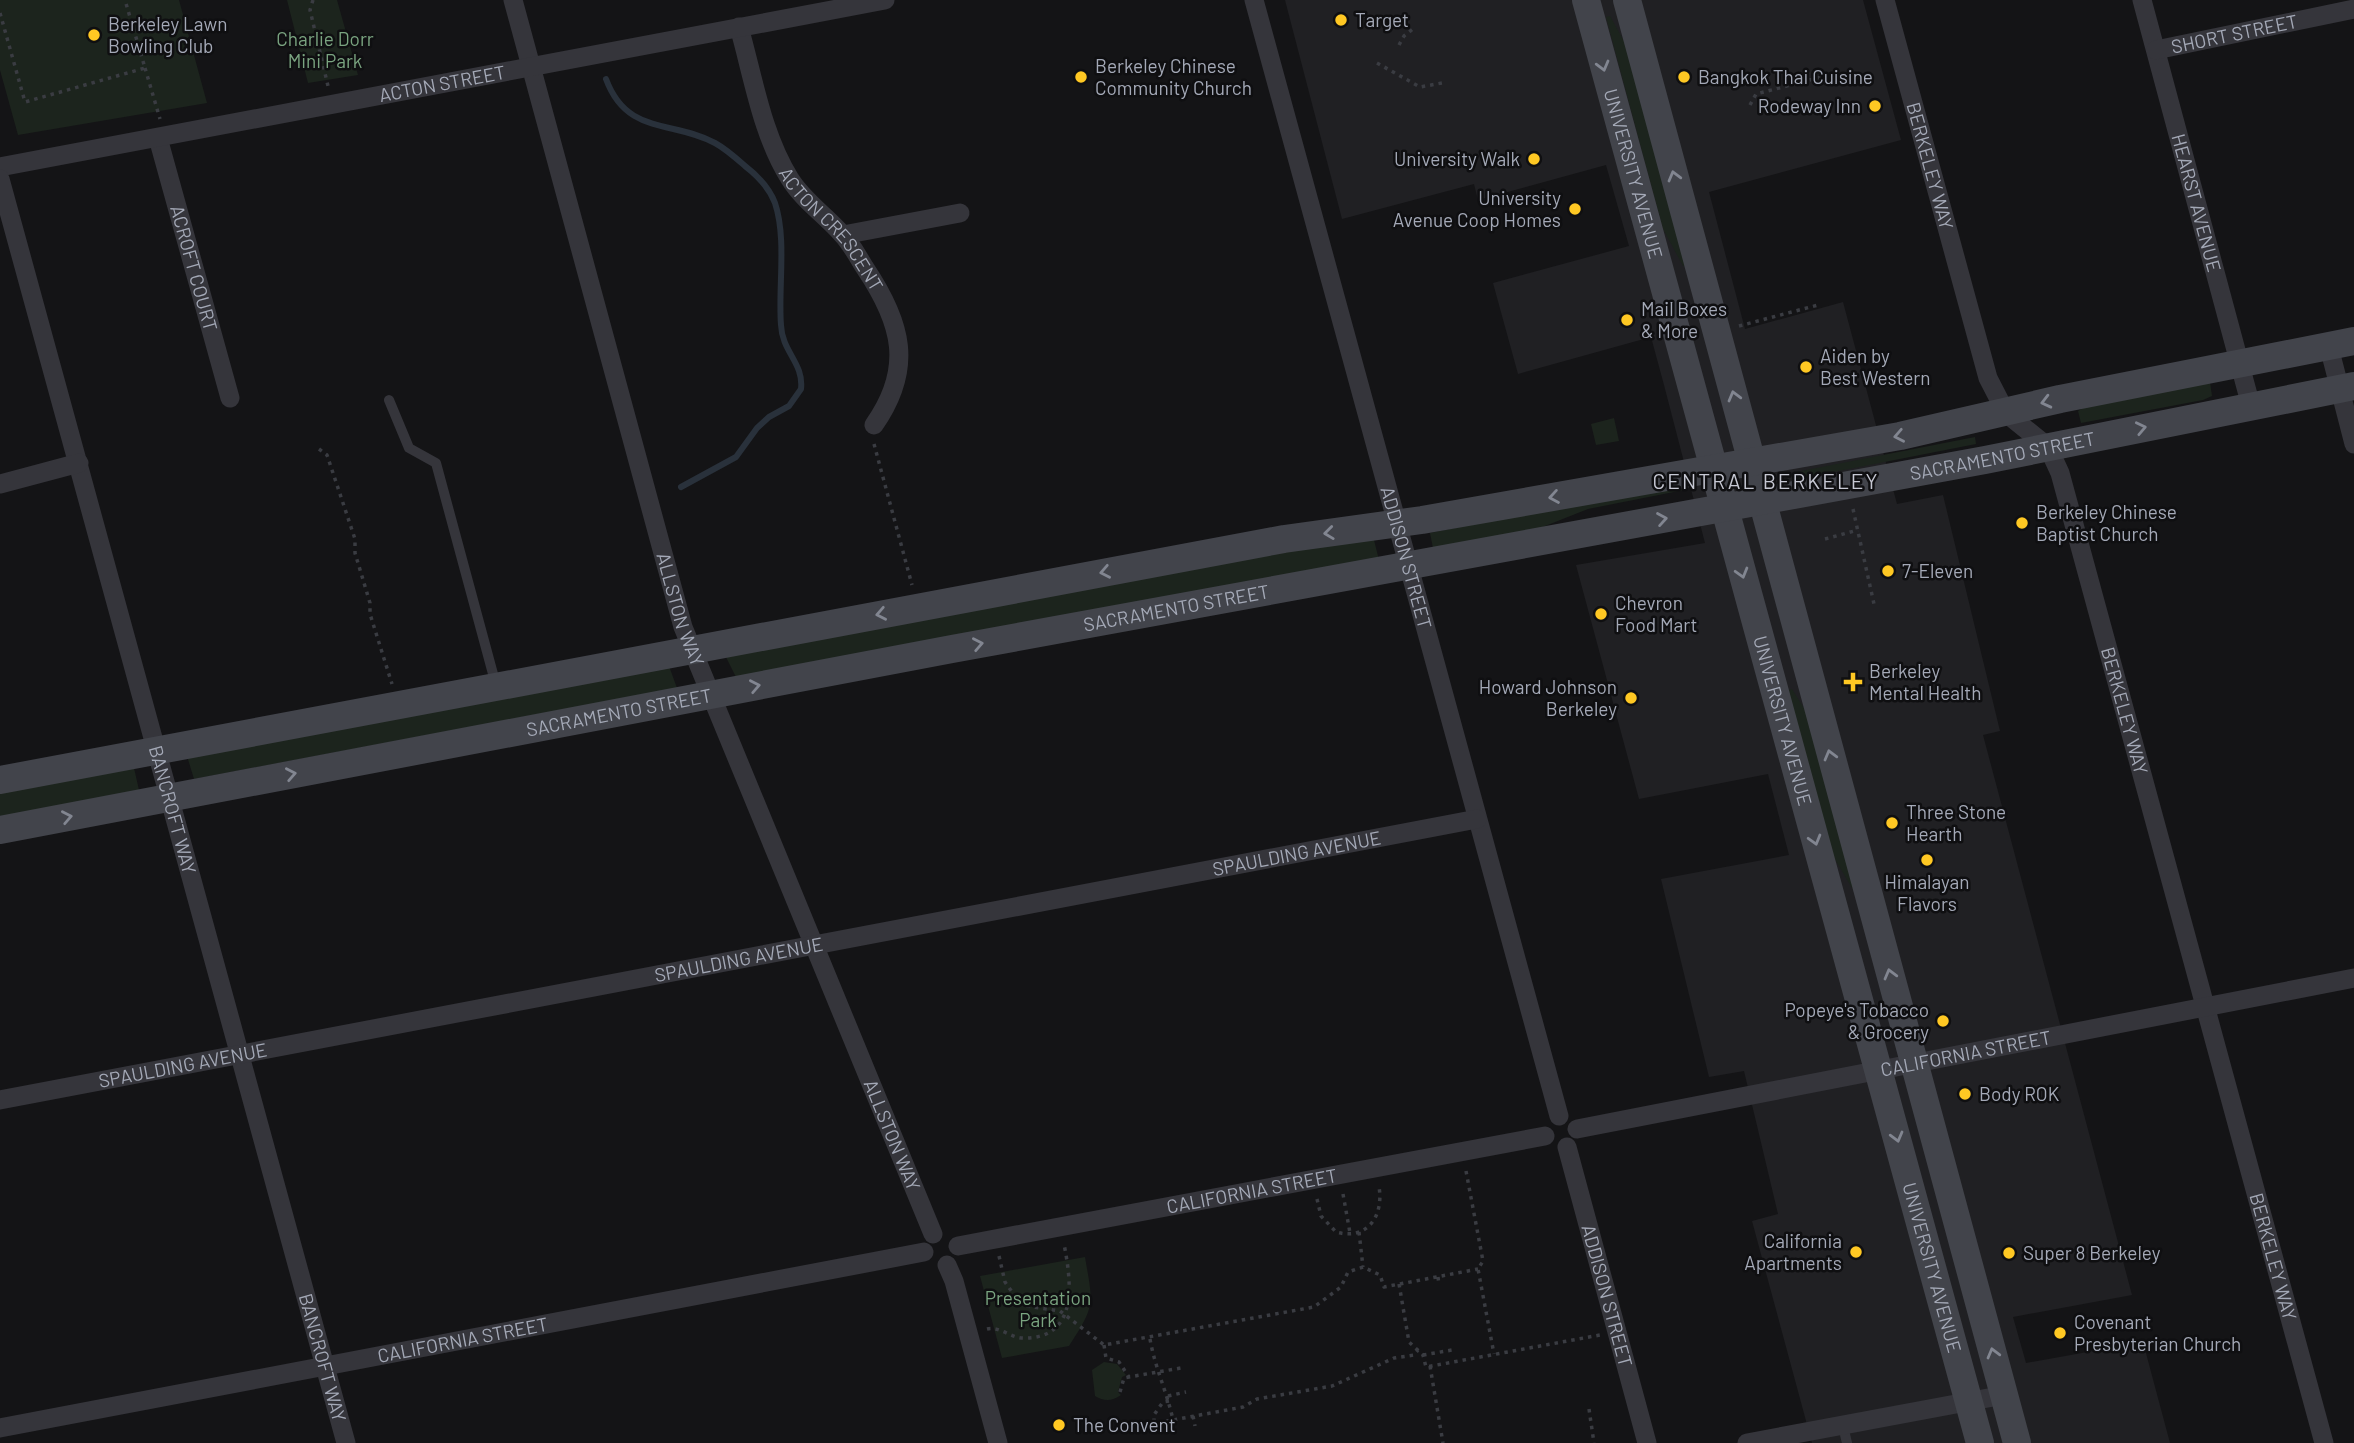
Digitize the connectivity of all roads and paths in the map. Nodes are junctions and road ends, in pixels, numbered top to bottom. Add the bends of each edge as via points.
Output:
1 (125, 0) edge
2 (313, 0) edge
3 (513, 0) edge
4 (885, 0) edge
5 (1255, 0) edge
6 (1586, 0) edge
7 (1626, 0) edge
8 (1885, 0) edge
9 (2143, 0) edge
10 (2354, 9) edge
11 (0, 13) edge
12 (738, 27) junction
13 (1413, 29) dead end
14 (1399, 45) dead end
15 (2156, 50) junction
16 (1377, 63) dead end
17 (531, 65) junction
18 (145, 68) junction
19 (1825, 76) dead end
20 (1442, 83) dead end
21 (332, 105) junction
22 (1750, 105) dead end
23 (162, 137) junction
24 (0, 167) edge
25 (0, 179) edge
26 (960, 213) dead end
27 (843, 235) junction
28 (1818, 304) dead end
29 (1717, 332) junction
30 (2342, 344) edge
31 (2241, 364) junction
32 (2347, 388) edge
33 (230, 398) dead end
34 (389, 400) dead end
35 (2251, 406) junction
36 (2006, 413) junction
37 (874, 425) joint
38 (2354, 444) edge
39 (2049, 447) junction
40 (319, 449) dead end
41 (1751, 462) junction
42 (79, 463) junction
43 (1713, 468) junction
44 (0, 484) edge
45 (1846, 484) junction
46 (1761, 500) junction
47 (1724, 507) junction
48 (1396, 524) junction
49 (1858, 530) junction
50 (1825, 539) dead end
51 (1410, 567) junction
52 (1874, 604) dead end
53 (918, 607) junction
54 (692, 650) junction
55 (497, 686) junction
56 (710, 695) junction
57 (398, 704) junction
58 (156, 751) junction
59 (0, 780) edge
60 (169, 797) junction
61 (1477, 818) junction
62 (0, 830) edge
63 (814, 944) junction
64 (2354, 978) edge
65 (2204, 1008) junction
66 (239, 1054) junction
67 (1914, 1064) junction
68 (1879, 1071) junction
69 (0, 1100) edge
70 (1559, 1116) junction
71 (1577, 1129) junction
72 (1545, 1136) junction
73 (1567, 1147) junction
74 (1463, 1151) junction
75 (1375, 1168) junction
76 (1339, 1174) junction
77 (1313, 1179) junction
78 (1060, 1227) junction
79 (1359, 1232) junction
80 (1350, 1233) junction
81 (933, 1234) junction
82 (996, 1238) junction
83 (958, 1246) junction
84 (924, 1252) junction
85 (947, 1265) junction
86 (1363, 1267) junction
87 (1478, 1269) junction
88 (1438, 1277) junction
89 (1399, 1284) junction
90 (1439, 1285) dead end
91 (1064, 1314) junction
92 (1617, 1332) junction
93 (968, 1333) junction
94 (1150, 1339) junction
95 (1104, 1345) junction
96 (1418, 1350) junction
97 (1452, 1350) dead end
98 (1494, 1354) junction
99 (1423, 1355) junction
100 (326, 1366) junction
101 (1430, 1366) junction
102 (1181, 1368) dead end
103 (1156, 1372) junction
104 (1129, 1377) junction
105 (1120, 1392) dead end
106 (1186, 1392) dead end
107 (2004, 1395) junction
108 (1168, 1398) junction
109 (1968, 1401) junction
110 (1589, 1409) dead end
111 (1193, 1416) junction
112 (1173, 1420) junction
113 (1195, 1426) dead end
114 (0, 1428) edge
115 (1845, 1435) edge
116 (346, 1443) edge
117 (998, 1443) edge
118 (1443, 1443) edge
119 (1594, 1443) edge
120 (1647, 1443) edge
121 (1747, 1443) edge
122 (1980, 1443) edge
123 (2017, 1443) edge
124 (2324, 1443) edge

1 - 18 path
2 - 21 path via 310,10
3 - 17 street, ALLSTON WAY
4 - 12 street, ACTON STREET
5 - 48 street, ADDISON STREET
6 -> 43 street, UNIVERSITY AVENUE
29 -> 7 street, UNIVERSITY AVENUE
8 - 36 street, BERKELEY WAY via 1988,378
9 - 15 street, HEARST AVENUE
10 - 15 street, SHORT STREET
11 - 18 path via 25,102
12 - 17 street, ACTON STREET
12 - 27 street, ACTON CRESCENT via 774,145 790,180
13 - 14 path
15 - 31 street, HEARST AVENUE
16 - 20 path via 1420,88
17 - 21 street, ACTON STREET
17 - 54 street, ALLSTON WAY
18 - 23 path
19 - 22 path via 1756,94
21 - 23 street, ACTON STREET
23 - 24 street, ACTON STREET
23 - 33 street, ACROFT COURT
25 - 42 street, BANCROFT WAY
26 - 27 street
27 - 37 street, ACTON CRESCENT via 885,299 896,326 898,379
28 - 29 path
41 -> 29 street, UNIVERSITY AVENUE
30 - 31 street, SACRAMENTO STREET
30 - 32 street
31 - 35 street, HEARST AVENUE
31 -> 36 street, SACRAMENTO STREET
32 - 35 street, SACRAMENTO STREET
32 - 38 street
34 - 55 lane via 409,448 436,463
39 -> 35 street, SACRAMENTO STREET
36 - 39 street, BERKELEY WAY
36 -> 41 street, SACRAMENTO STREET
37 - 53 path via 874,451
39 - 45 street, SACRAMENTO STREET
39 - 65 street, BERKELEY WAY via 2060,473
40 - 57 path via 327,455 355,538 370,614
41 - 43 street, SACRAMENTO STREET
41 - 46 street, UNIVERSITY AVENUE
42 - 44 street
42 - 58 street, BANCROFT WAY
43 - 47 street, UNIVERSITY AVENUE
43 -> 48 street, SACRAMENTO STREET
45 - 46 street, SACRAMENTO STREET
45 - 49 path
46 - 47 street, SACRAMENTO STREET
67 -> 46 street, UNIVERSITY AVENUE
51 -> 47 street, SACRAMENTO STREET
47 -> 68 street, UNIVERSITY AVENUE
48 - 51 street, ADDISON STREET
48 -> 53 street, SACRAMENTO STREET via 1284,538
49 - 50 path
49 - 52 path
56 -> 51 street, SACRAMENTO STREET
51 - 61 street, ADDISON STREET
53 -> 54 street, SACRAMENTO STREET
54 - 55 street, SACRAMENTO STREET
54 - 56 street, ALLSTON WAY
55 - 57 street, SACRAMENTO STREET
60 -> 56 street, SACRAMENTO STREET
56 - 63 street, ALLSTON WAY
57 - 58 street, SACRAMENTO STREET
58 - 59 street, SACRAMENTO STREET
58 - 60 street, BANCROFT WAY
62 -> 60 street, SACRAMENTO STREET
60 - 66 street, BANCROFT WAY
61 - 63 street, SPAULDING AVENUE
61 - 70 street, ADDISON STREET
63 - 66 street, SPAULDING AVENUE
63 - 81 street, ALLSTON WAY
64 - 65 street, CALIFORNIA STREET
65 - 67 street, CALIFORNIA STREET
65 - 124 street, BERKELEY WAY
66 - 69 street, SPAULDING AVENUE
66 - 100 street, BANCROFT WAY
67 - 68 street, CALIFORNIA STREET
107 -> 67 street, UNIVERSITY AVENUE
68 - 71 street, CALIFORNIA STREET
68 -> 109 street, UNIVERSITY AVENUE
70 - 71 street via 1568,1117
70 - 72 street via 1546,1125
71 - 73 street
72 - 73 street via 1551,1145
72 - 74 street, CALIFORNIA STREET
73 - 92 street, ADDISON STREET
74 - 75 street, CALIFORNIA STREET
74 - 87 path via 1483,1261
75 - 76 street, CALIFORNIA STREET
75 - 79 path via 1381,1207 1369,1228
76 - 77 street, CALIFORNIA STREET
76 - 80 path
77 - 78 street, CALIFORNIA STREET
77 - 80 path via 1327,1225 1336,1232
78 - 82 street, CALIFORNIA STREET
78 - 91 path via 1071,1280
79 - 80 path
79 - 86 path
81 - 83 street via 948,1234
81 - 84 street
82 - 83 street, CALIFORNIA STREET
82 - 91 path via 1004,1282 1018,1302
83 - 85 street via 956,1257
84 - 85 street via 933,1264
84 - 100 street, CALIFORNIA STREET
85 - 93 street
86 - 89 path via 1380,1276 1384,1287
86 - 94 path via 1348,1272 1341,1287 1314,1307
87 - 88 path
87 - 98 path
88 - 89 path
88 - 90 path
89 - 96 path via 1409,1342
91 - 93 path via 1055,1327 1032,1337 1013,1336 993,1327
91 - 95 path
92 - 98 path
92 - 120 street, ADDISON STREET
93 - 117 street
94 - 95 path
94 - 103 path
95 - 104 path via 1106,1358 1119,1362
96 - 99 path
96 - 111 path via 1332,1386
97 - 99 path
98 - 101 path
99 - 101 path via 1426,1367
100 - 114 street, CALIFORNIA STREET
100 - 116 street, BANCROFT WAY
101 - 118 path
102 - 103 path
103 - 104 path
103 - 108 path
104 - 105 path
106 - 108 path
107 - 109 street
107 - 123 street, UNIVERSITY AVENUE
108 - 112 path
108 - 112 path via 1154,1415 1154,1423
109 - 115 street
109 - 122 street, UNIVERSITY AVENUE
110 - 119 path
111 - 112 path
111 - 113 path
115 - 121 street

